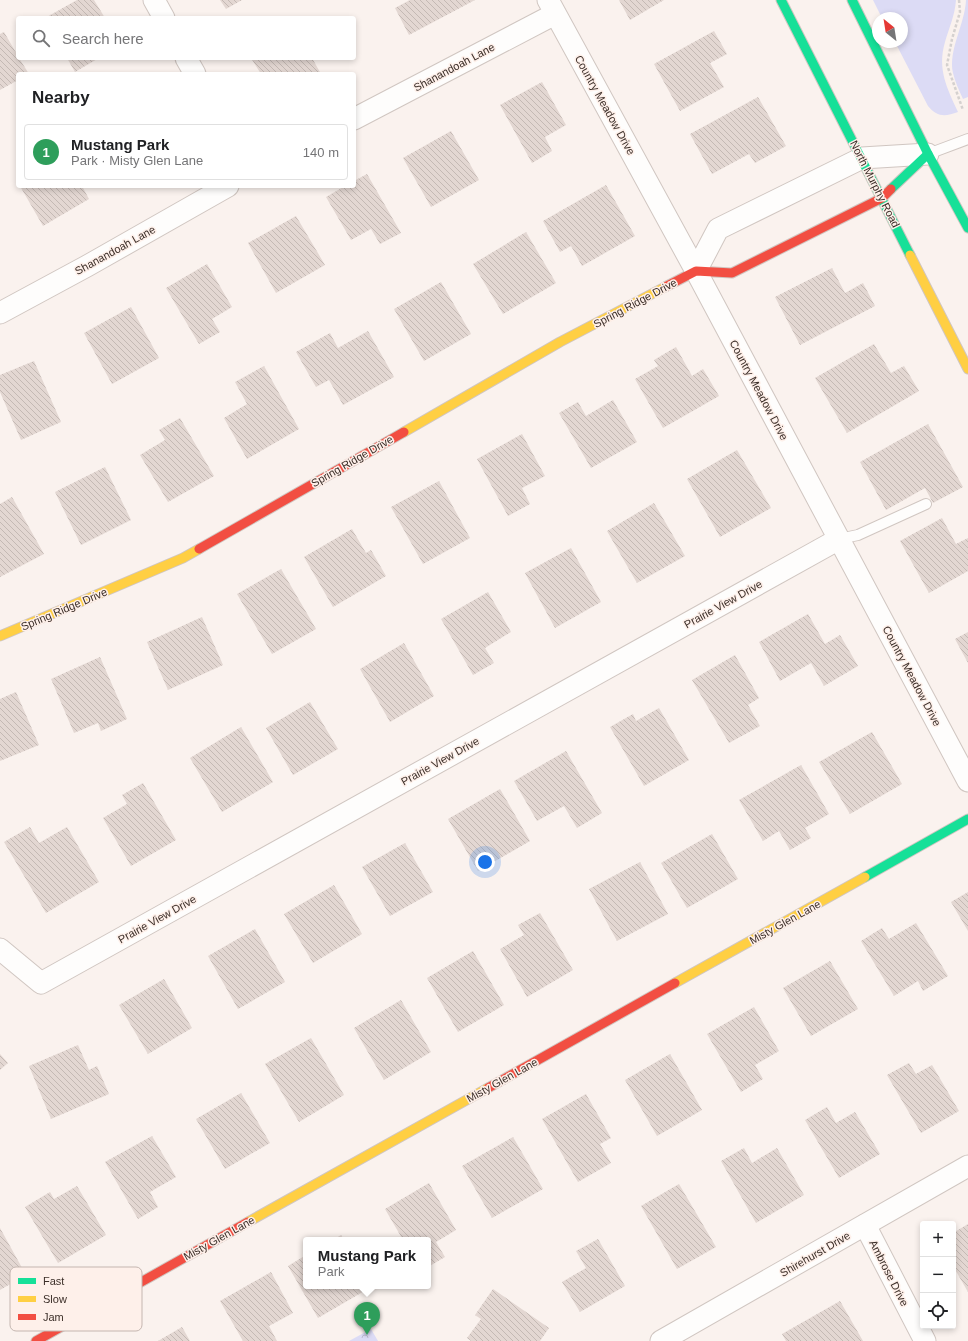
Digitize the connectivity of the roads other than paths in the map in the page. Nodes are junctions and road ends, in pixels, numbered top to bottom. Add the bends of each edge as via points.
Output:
1 (154, 0) edge
2 (781, 0) edge
3 (852, 0) edge
4 (552, 7) edge
5 (163, 16) edge
6 (187, 60) edge
7 (195, 72) edge
8 (356, 118) edge
9 (968, 138) edge
10 (928, 154) junction
11 (862, 158) junction
12 (224, 188) edge
13 (882, 198) junction
14 (968, 228) edge
15 (696, 271) junction
16 (0, 313) edge
17 (968, 369) edge
18 (926, 504) dead end
19 (839, 539) junction
20 (0, 636) edge
21 (968, 781) edge
22 (968, 819) edge
23 (0, 949) edge
24 (968, 1166) edge
25 (865, 1225) junction
26 (142, 1282) edge
27 (54, 1331) edge
28 (36, 1341) edge
29 (661, 1341) edge
30 (925, 1341) edge

1 - 5 street
2 - 11 street, North Murphy Road
3 - 10 street
4 - 8 street, Shanandoah Lane
4 - 15 street, Country Meadow Drive
6 - 7 street
9 - 10 lane
10 - 11 street
10 - 13 street, Spring Ridge Drive
10 - 14 street
11 - 13 street, North Murphy Road
11 - 15 street via 718,229
12 - 16 street, Shanandoah Lane
13 - 15 street, Spring Ridge Drive via 732,272
13 - 17 street, North Murphy Road
15 - 19 street, Country Meadow Drive
15 - 20 street, Spring Ridge Drive via 560,342 183,558
18 - 19 lane via 858,535
19 - 21 street, Country Meadow Drive
19 - 23 street, Prairie View Drive via 41,983
22 - 26 street, Misty Glen Lane
24 - 25 street, Shirehurst Drive
25 - 29 street, Shirehurst Drive
25 - 30 street, Ambrose Drive
27 - 28 street, Misty Glen Lane

